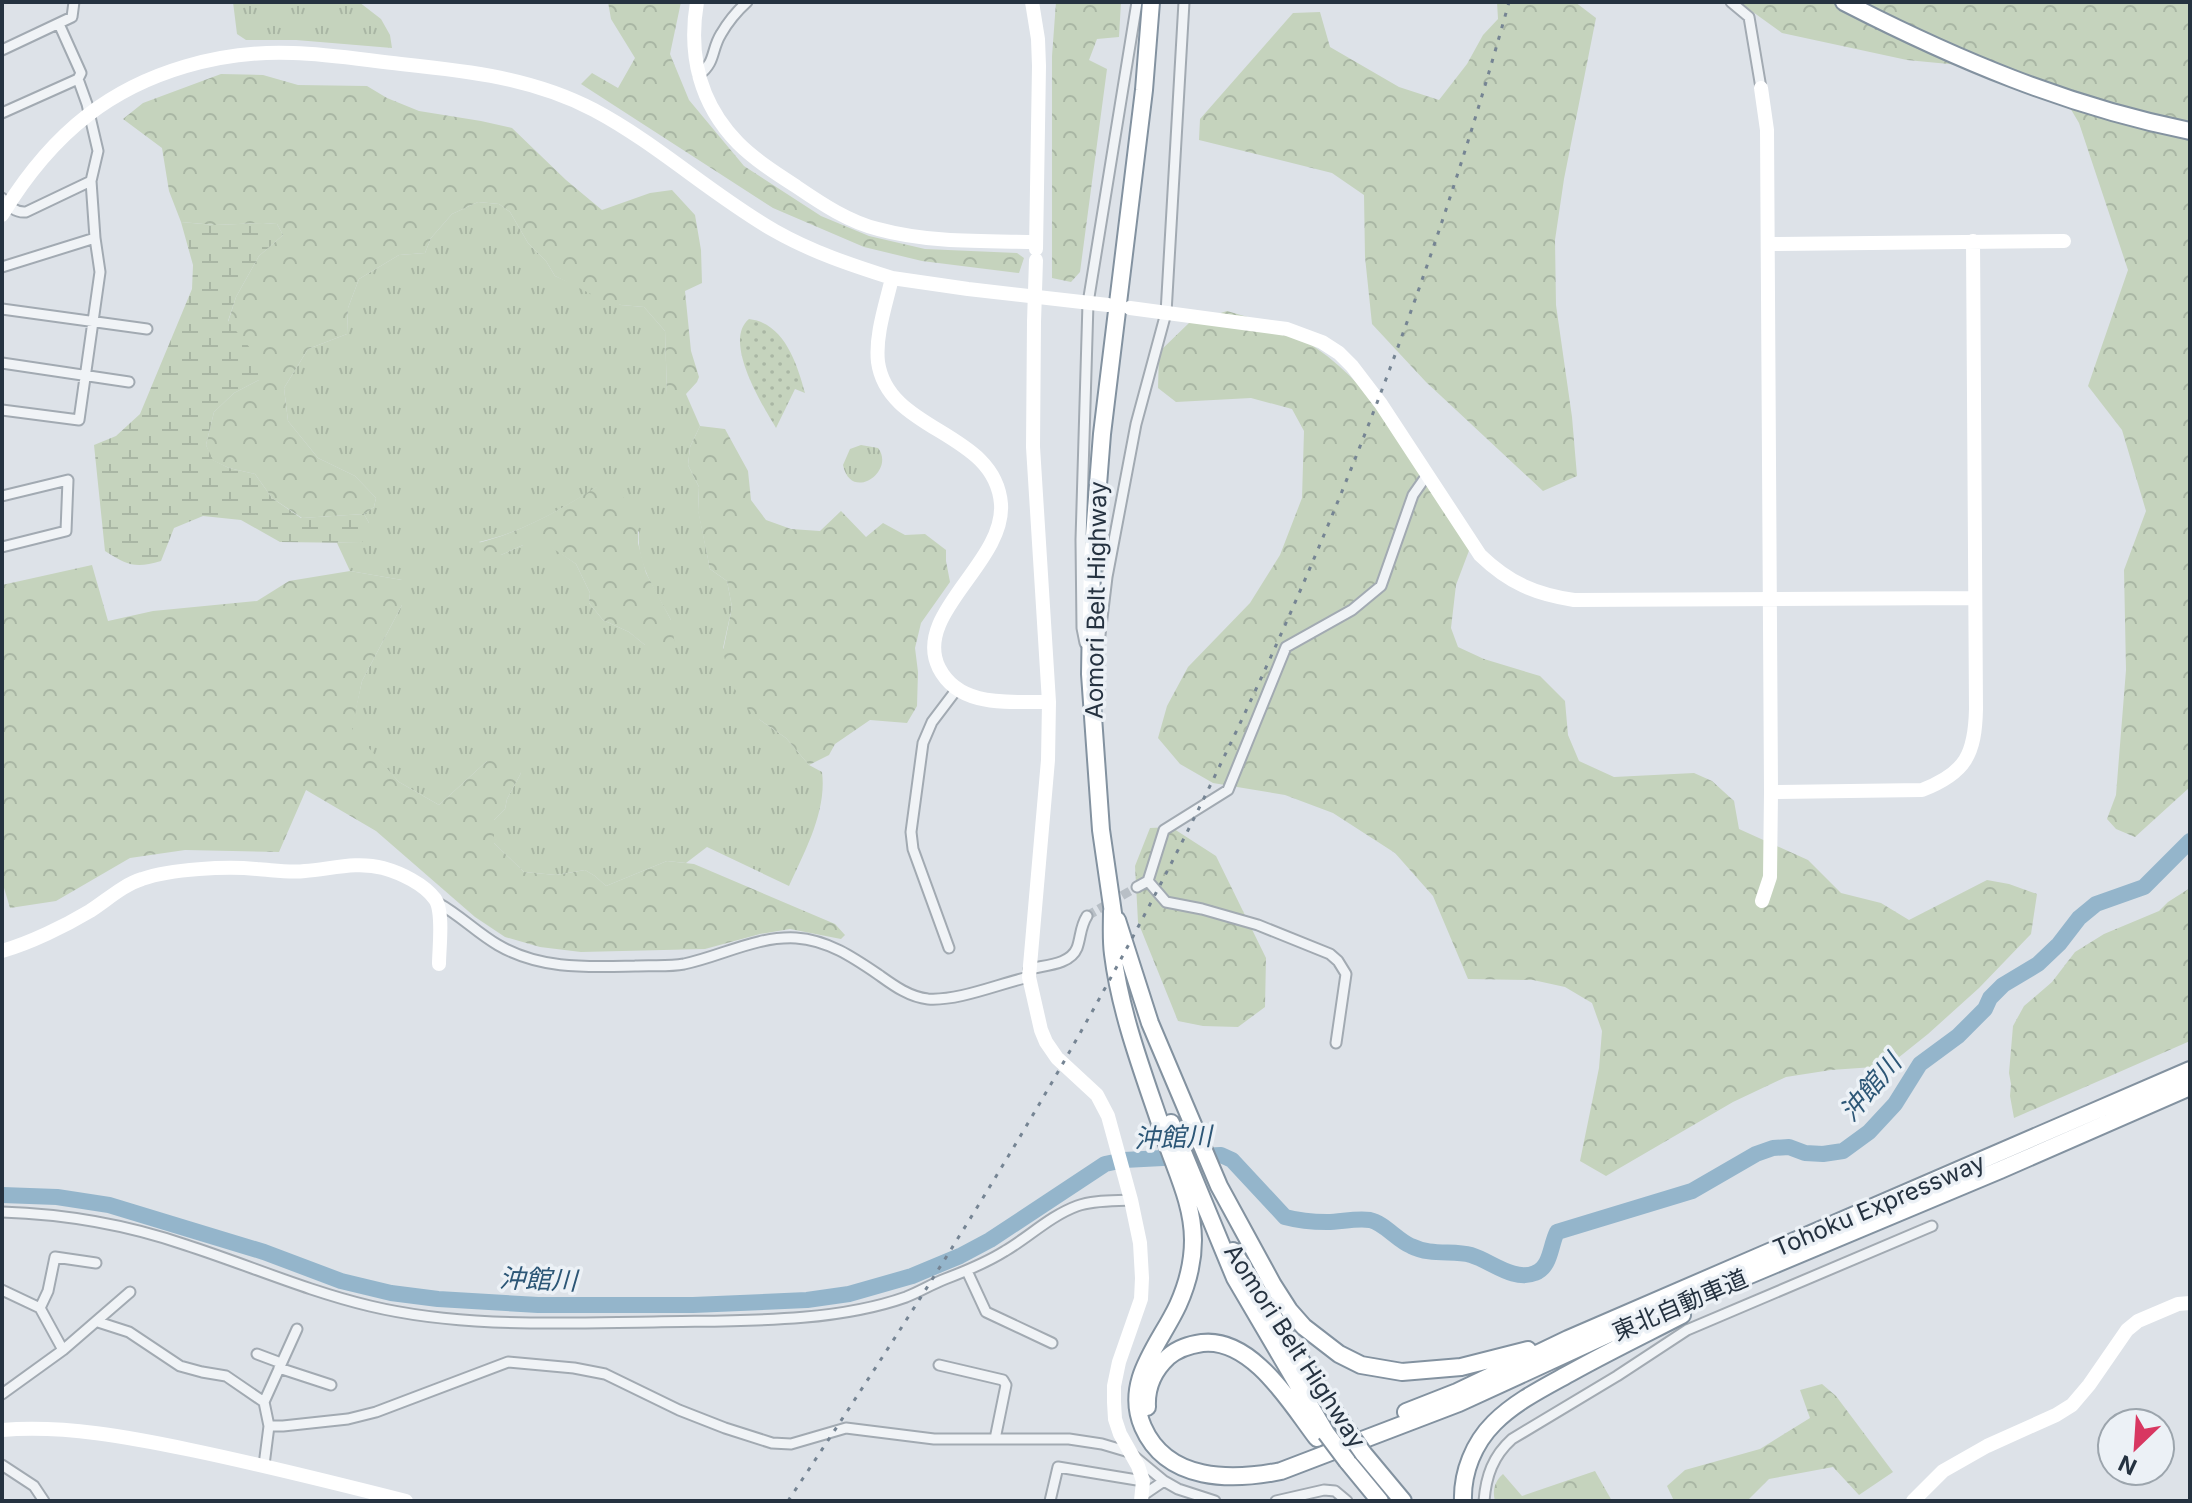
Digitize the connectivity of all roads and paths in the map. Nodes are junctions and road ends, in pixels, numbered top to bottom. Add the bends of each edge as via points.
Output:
1 (74, 2) edge
2 (697, 2) edge
3 (747, 2) edge
4 (1032, 2) edge
5 (1137, 2) edge
6 (1151, 2) edge
7 (1184, 2) edge
8 (1731, 2) edge
9 (1844, 2) edge
10 (59, 24) junction
11 (2, 50) edge
12 (699, 75) junction
13 (78, 79) junction
14 (1761, 88) joint
15 (2, 113) edge
16 (89, 114) junction
17 (2190, 131) edge
18 (91, 181) junction
19 (4, 206) edge
20 (95, 238) junction
21 (1973, 241) junction
22 (2064, 241) dead end
23 (1036, 242) junction
24 (1768, 244) junction
25 (2, 267) edge
26 (892, 278) junction
27 (1088, 303) junction
28 (1108, 305) dead end
29 (1130, 308) dead end
30 (2, 309) edge
31 (1166, 313) junction
32 (94, 321) junction
33 (147, 329) dead end
34 (2, 363) edge
35 (86, 375) junction
36 (129, 382) dead end
37 (2, 410) edge
38 (1427, 475) junction
39 (2, 496) edge
40 (2, 547) edge
41 (1974, 598) junction
42 (1769, 600) junction
43 (1090, 674) junction
44 (957, 689) junction
45 (1049, 702) junction
46 (1771, 792) junction
47 (1098, 799) junction
48 (1148, 881) junction
49 (1137, 887) tunnel mouth
50 (1762, 901) dead end
51 (438, 903) junction
52 (1111, 904) junction
53 (1087, 916) tunnel mouth
54 (949, 948) dead end
55 (2, 951) edge
56 (439, 964) dead end
57 (1029, 973) junction
58 (1336, 1043) dead end
59 (2190, 1070) edge
60 (2190, 1087) edge
61 (1190, 1186) junction
62 (1129, 1195) junction
63 (2, 1212) edge
64 (1932, 1226) dead end
65 (1786, 1260) junction
66 (96, 1263) dead end
67 (967, 1271) junction
68 (2, 1290) edge
69 (130, 1292) dead end
70 (2190, 1303) edge
71 (40, 1308) junction
72 (98, 1322) junction
73 (297, 1329) dead end
74 (1052, 1343) dead end
75 (1571, 1345) junction
76 (63, 1350) junction
77 (257, 1354) dead end
78 (939, 1365) dead end
79 (280, 1366) junction
80 (331, 1385) dead end
81 (2, 1394) edge
82 (264, 1402) junction
83 (269, 1426) junction
84 (2, 1430) edge
85 (1322, 1435) junction
86 (995, 1439) junction
87 (1129, 1452) junction
88 (2, 1465) edge
89 (264, 1465) junction
90 (1164, 1481) junction
91 (1142, 1492) edge
92 (44, 1501) edge
93 (406, 1501) edge
94 (1050, 1501) edge
95 (1215, 1501) edge
96 (1276, 1501) edge
97 (1347, 1501) edge
98 (1377, 1501) edge
99 (1403, 1501) edge
100 (1463, 1501) edge
101 (1484, 1501) edge
102 (1913, 1501) edge

1 - 10 street via 72,17
2 - 12 street
3 - 12 street via 719,36 709,67
4 - 23 street via 1039,66
5 - 27 street
6 - 43 highway, Aomori Belt Highway via 1099,473
7 - 31 street
8 - 14 street via 1749,17
9 - 17 highway via 1916,39 2053,95
10 - 11 street
10 - 13 street via 81,73
12 - 23 street via 718,119 739,144 843,216 912,237
13 - 15 street
13 - 16 street
14 - 24 street via 1767,130
16 - 18 street via 98,151
16 - 19 street via 33,168
16 - 26 street via 150,80 228,56 293,53 510,78 562,95 612,121 809,249
18 - 19 street via 26,212
18 - 20 street
20 - 25 street
20 - 32 street via 100,272
21 - 22 street
21 - 24 street
21 - 41 street
23 - 45 street, bridge via 1033,447
24 - 42 street
26 - 27 street
26 - 44 street via 878,342 887,389 907,410 980,460 992,473 1001,501 993,543 946,611 936,636 935,658
27 - 28 street
27 - 43 street via 1081,540 1082,628
29 - 31 street
30 - 32 street
31 - 38 street via 1287,329 1322,342 1366,382
31 - 47 street via 1136,424 1107,577 1099,643
32 - 33 street
32 - 35 street
34 - 35 street
35 - 36 street
35 - 37 street via 79,420
38 - 42 street via 1480,555 1529,590 1574,600
38 - 48 street via 1413,495 1381,586 1352,610 1286,647 1228,790 1164,830
39 - 40 street via 68,480 66,531
41 - 42 street
41 - 46 street via 1975,735 1952,775 1922,790
42 - 46 street
43 - 47 highway, Aomori Belt Highway
44 - 45 street via 985,700
44 - 54 street via 926,731 911,832
45 - 57 street
46 - 50 street via 1770,877
47 - 52 highway, Aomori Belt Highway
48 - 49 street
48 - 58 street via 1166,902 1258,925 1330,954 1346,974
51 - 55 street via 400,874 374,867 163,874 141,879 88,912
51 - 56 street
51 - 57 street via 499,946 565,967 681,964 754,942 797,938 837,949 897,988 926,999 960,995
52 - 61 highway, Aomori Belt Highway via 1143,1048
52 - 75 highway via 1150,1023 1219,1186 1289,1310 1304,1327 1361,1365 1402,1372 1461,1367
53 - 57 street via 1069,960
57 - 62 street via 1046,1042 1097,1095 1114,1134
59 - 75 highway, Tohoku Expressway
60 - 65 highway, Tohoku Expressway
61 - 75 highway via 1191,1260 1179,1303 1143,1367 1136,1400 1153,1445 1199,1474 1256,1476 1281,1471 1459,1403
61 - 85 highway, Aomori Belt Highway
61 - 99 highway, Aomori Belt Highway, bridge via 1342,1423
62 - 67 street via 1077,1206
62 - 87 street via 1140,1243 1141,1299 1114,1386 1115,1419
63 - 67 street via 100,1223 183,1244 373,1307 486,1322 793,1318 872,1306
64 - 101 street via 1687,1330 1512,1439 1486,1477
65 - 75 highway, 東北自動車道
65 - 100 highway via 1514,1406 1472,1454
66 - 71 street via 55,1257
67 - 74 street via 986,1312
68 - 71 street
69 - 72 street
70 - 102 street via 2138,1321 2072,1405 1943,1471
71 - 76 street
72 - 76 street
72 - 82 street via 129,1332 180,1366 226,1376
73 - 79 street
75 - 85 highway via 1314,1449 1244,1470 1206,1466 1167,1446 1148,1415 1147,1396 1161,1363 1174,1351 1208,1342 1227,1346 1261,1368
76 - 81 street
77 - 79 street
78 - 86 street via 1003,1380
79 - 80 street
79 - 82 street
82 - 83 street
83 - 86 street via 376,1412 508,1362 605,1374 679,1410 772,1443 791,1444 846,1428 934,1439
83 - 89 street
84 - 89 street via 36,1427 145,1440
85 - 98 highway
86 - 87 street via 1069,1439
87 - 90 street
87 - 91 street
88 - 92 street via 34,1486
89 - 93 street
90 - 91 street
90 - 95 street
91 - 94 street via 1058,1467
96 - 97 street via 1324,1490

